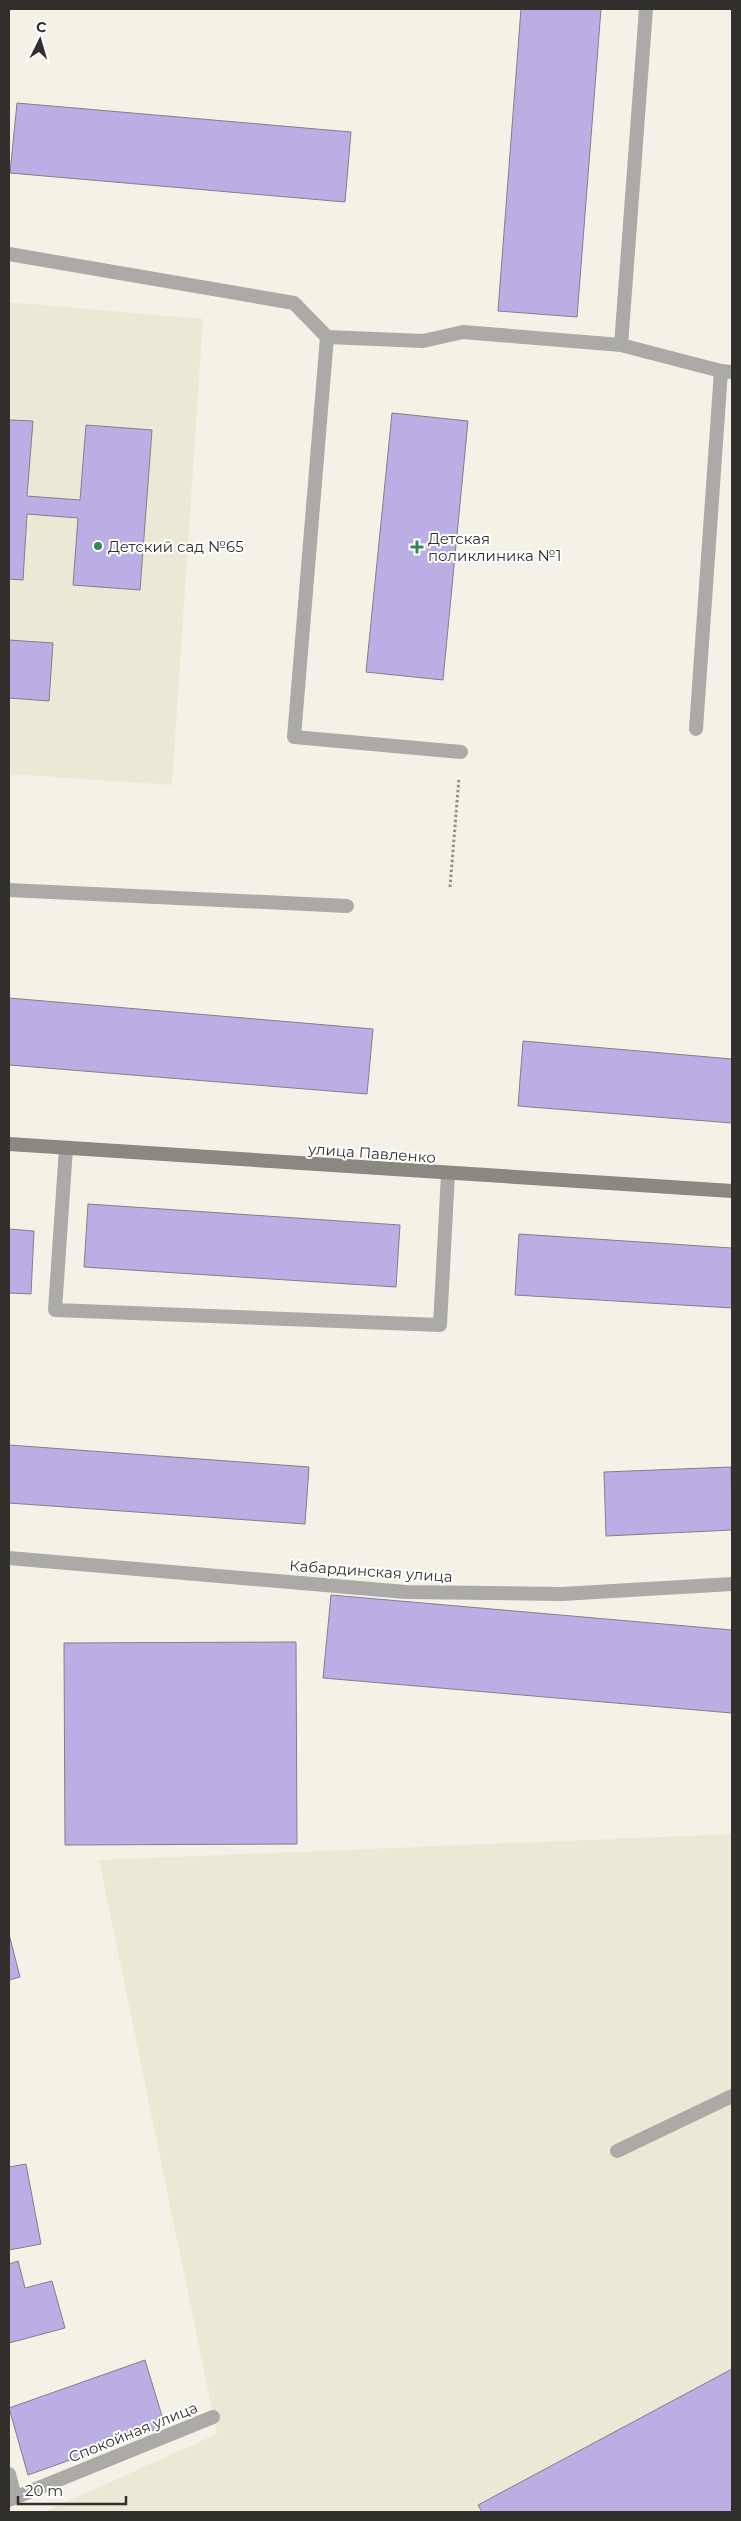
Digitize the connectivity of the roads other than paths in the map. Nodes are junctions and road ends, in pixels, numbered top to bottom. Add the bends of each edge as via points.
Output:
1 (646, 9) edge
2 (9, 254) edge
3 (327, 337) junction
4 (621, 345) junction
5 (727, 372) edge
6 (696, 730) dead end
7 (461, 752) road end
8 (9, 890) edge
9 (347, 906) dead end
10 (9, 1144) edge
11 (66, 1148) junction
12 (448, 1174) junction
13 (732, 1191) edge
14 (9, 1558) edge
15 (732, 1584) edge
16 (732, 2096) edge
17 (618, 2151) dead end
18 (213, 2417) dead end
19 (9, 2474) edge
20 (12, 2498) edge

1 - 4 street
2 - 3 street via 294,303
3 - 4 street via 423,341 463,332
3 - 7 street via 294,737
4 - 5 street
5 - 6 street
8 - 9 street
10 - 11 main road, улица Павленко
11 - 12 main road, улица Павленко
11 - 12 street via 55,1310 440,1326
12 - 13 main road, улица Павленко
14 - 15 street, Кабардинская улица via 406,1592 562,1594
16 - 17 street
18 - 20 street, Спокойная улица
19 - 20 street

